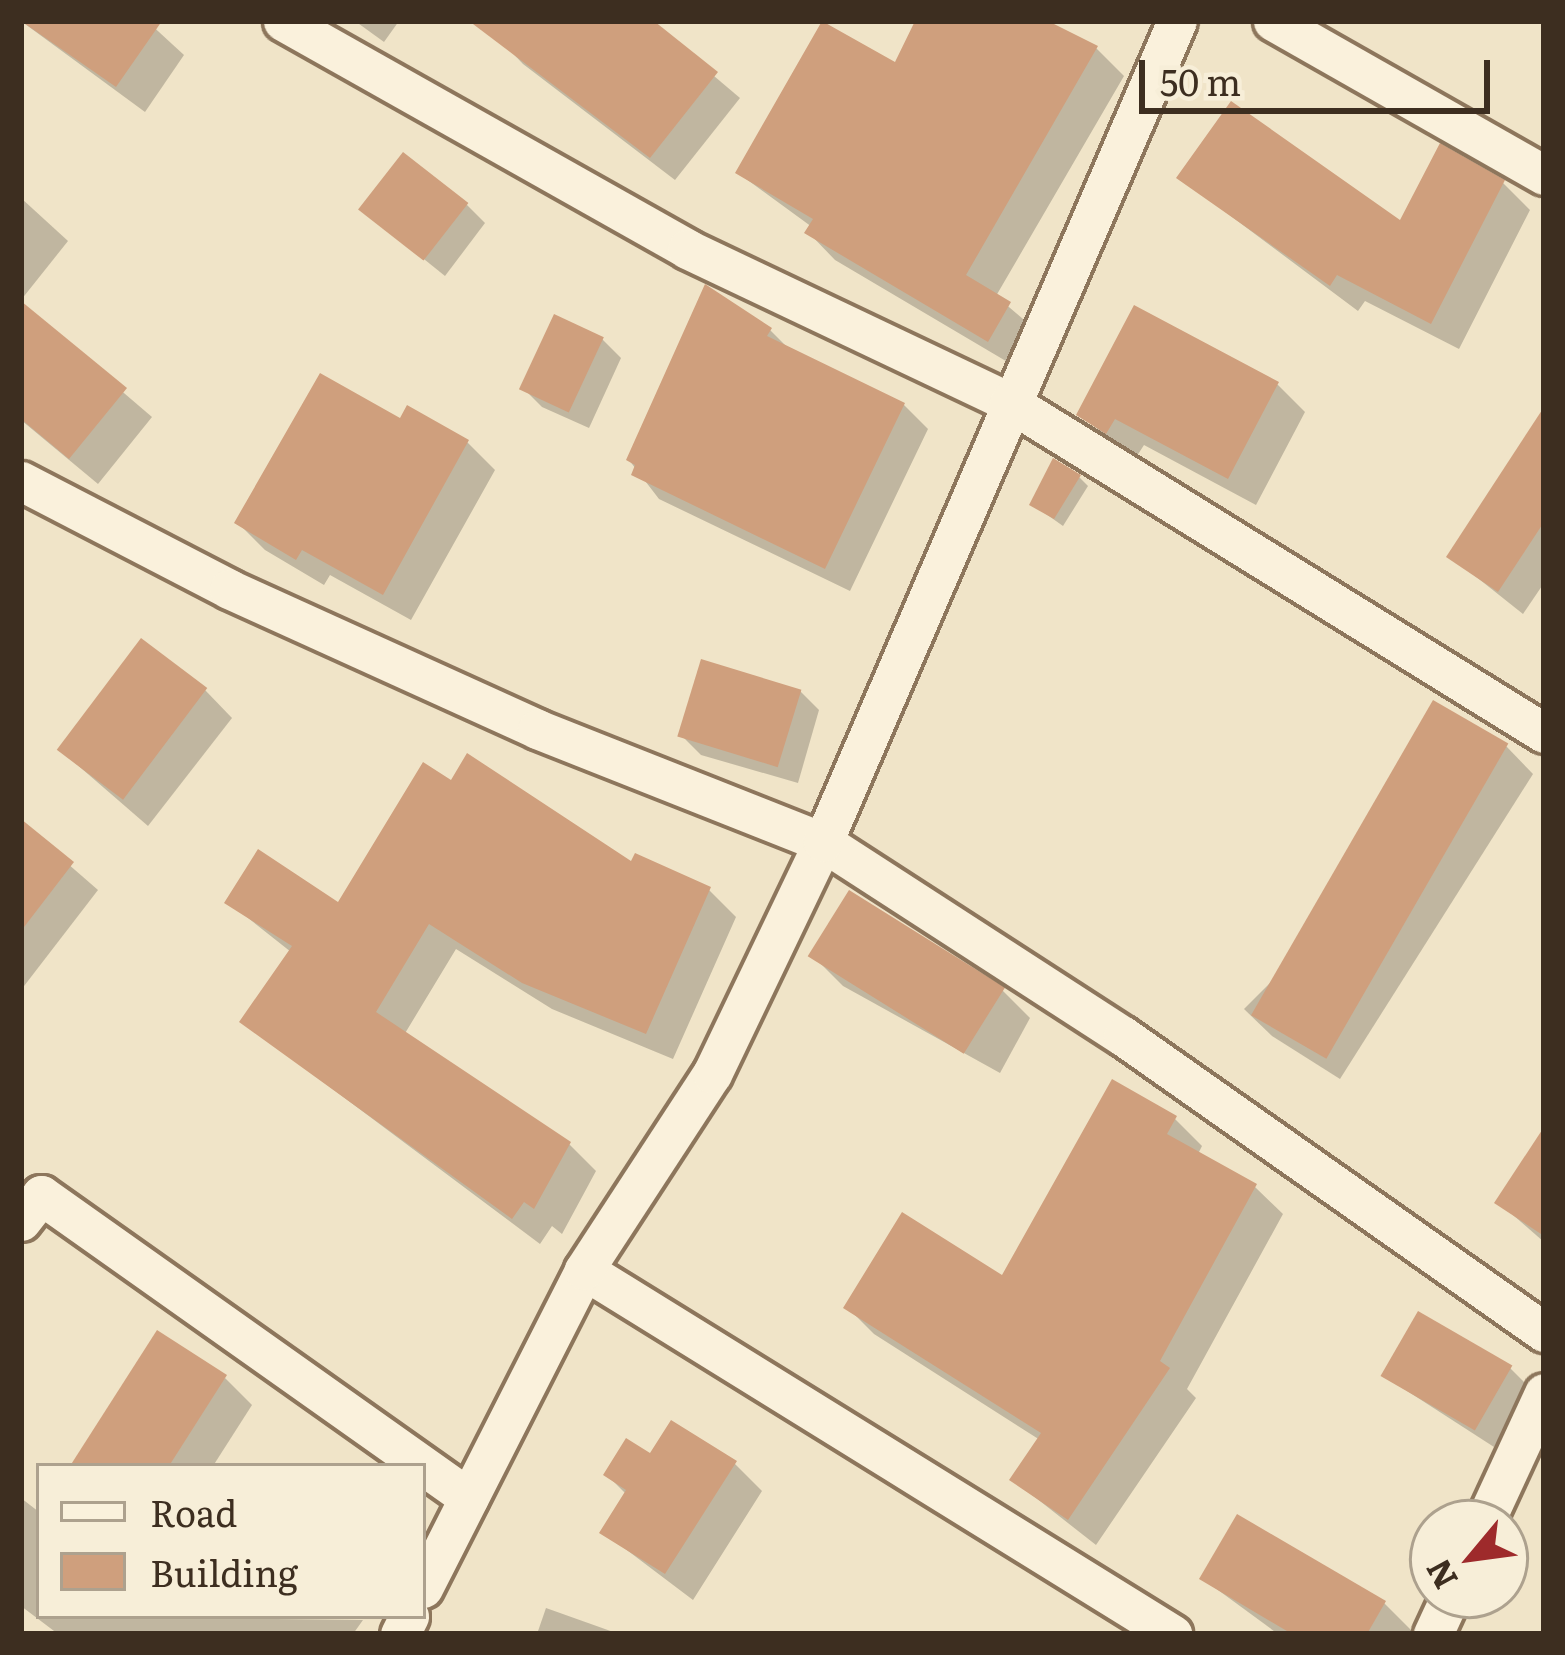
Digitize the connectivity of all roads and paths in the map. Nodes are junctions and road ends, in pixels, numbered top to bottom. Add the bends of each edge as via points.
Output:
1 (283, 21) edge
2 (1177, 21) edge
3 (1274, 21) edge
4 (1544, 175) edge
5 (1009, 402) junction
6 (21, 482) edge
7 (1544, 733) edge
8 (823, 842) junction
9 (28, 1197) edge
10 (584, 1270) junction
11 (1544, 1331) edge
12 (1544, 1393) edge
13 (418, 1463) edge
14 (426, 1469) edge
15 (469, 1498) junction
16 (1495, 1499) edge
17 (426, 1582) edge
18 (1172, 1634) edge

1 - 5 street via 687,249
2 - 5 street
3 - 4 street
5 - 7 street
5 - 8 street
6 - 8 street via 229,589 537,729
8 - 10 street via 712,1074
8 - 11 street via 1123,1036
9 - 13 street
10 - 15 street
10 - 18 street
12 - 16 street
14 - 15 street
15 - 17 street

